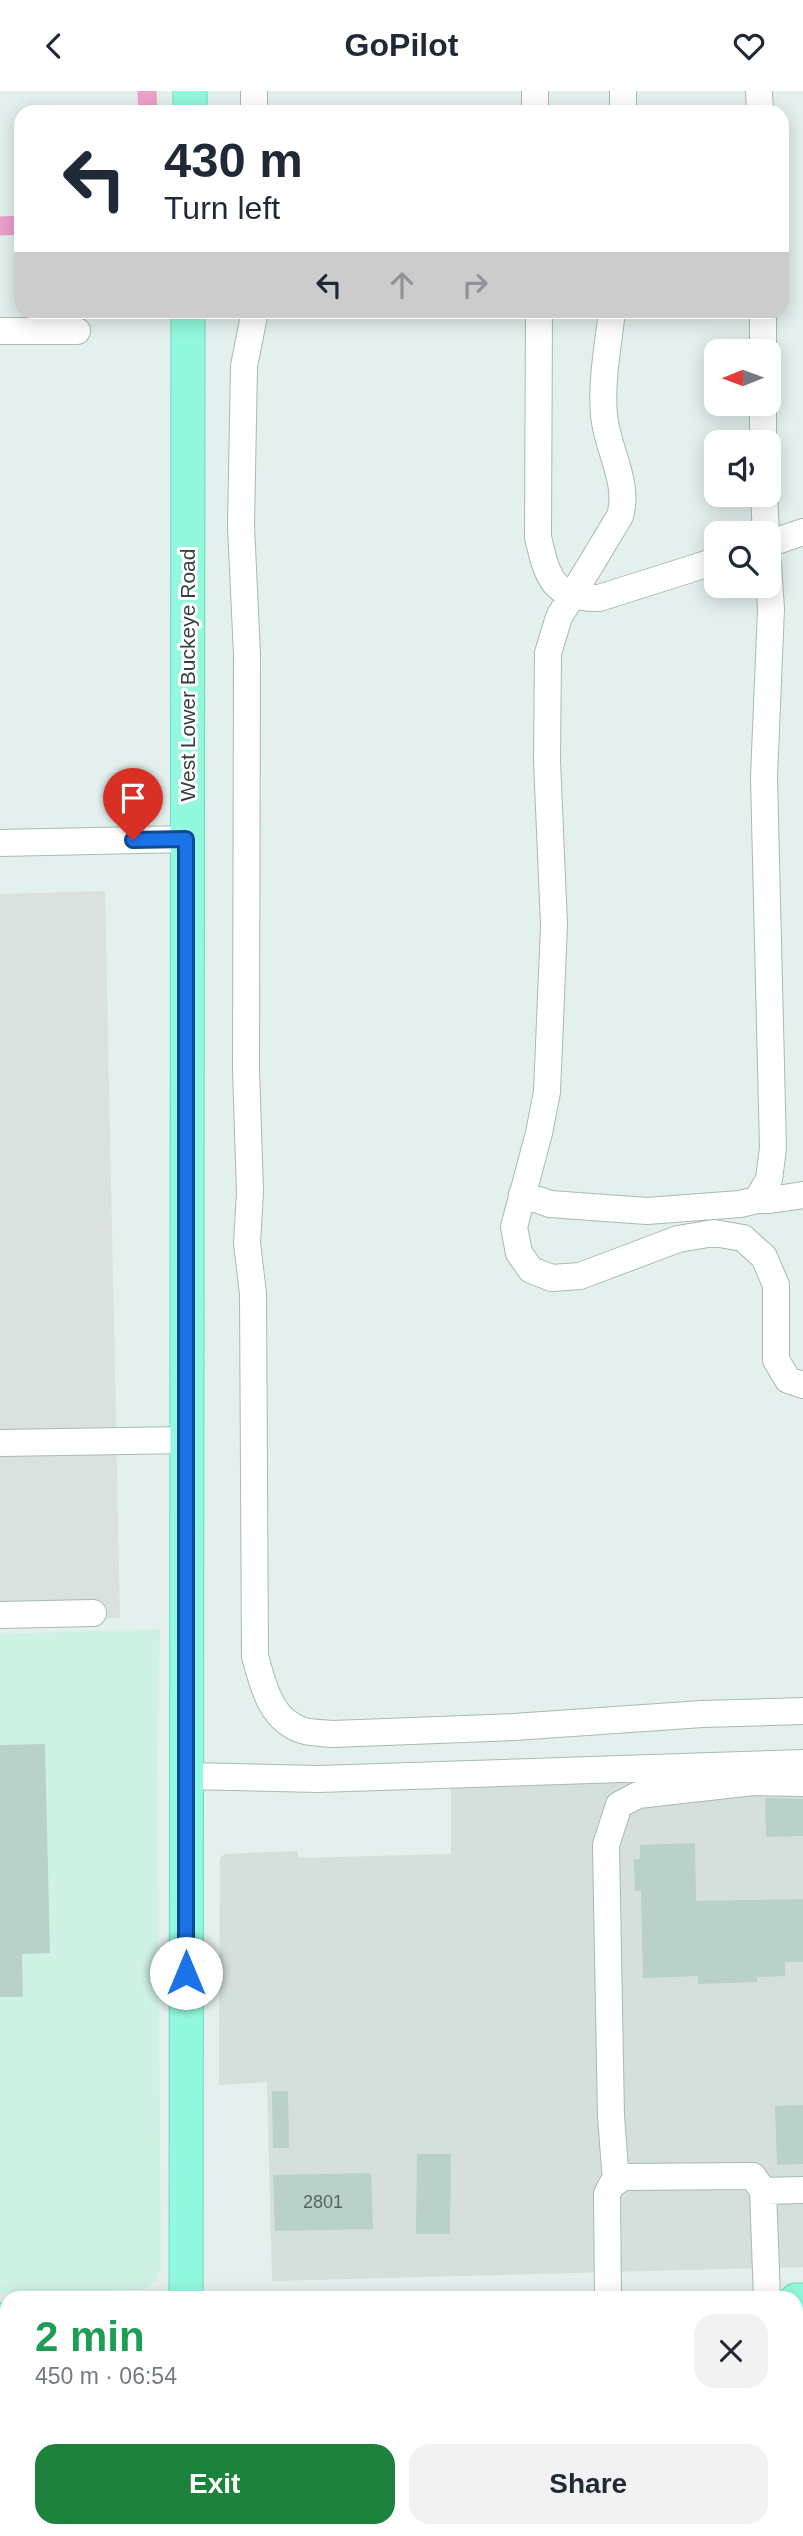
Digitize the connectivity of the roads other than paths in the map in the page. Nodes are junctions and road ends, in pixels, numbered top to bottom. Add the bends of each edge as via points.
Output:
1 (188, 319) edge
2 (253, 319) edge
3 (538, 319) edge
4 (611, 319) edge
5 (763, 319) edge
6 (0, 331) edge
7 (77, 331) dead end
8 (763, 339) edge
9 (803, 532) edge
10 (781, 540) edge
11 (704, 565) edge
12 (573, 595) junction
13 (770, 598) edge
14 (186, 839) junction
15 (0, 843) edge
16 (522, 1194) junction
17 (803, 1195) edge
18 (757, 1199) junction
19 (803, 1385) edge
20 (187, 1440) junction
21 (0, 1443) edge
22 (93, 1613) dead end
23 (0, 1615) edge
24 (803, 1711) edge
25 (803, 1763) edge
26 (186, 1776) junction
27 (803, 1783) edge
28 (616, 2182) junction
29 (803, 2190) edge
30 (763, 2191) junction
31 (186, 2291) edge
32 (608, 2291) edge
33 (767, 2291) edge

1 - 14 main road, West Lower Buckeye Road
2 - 24 lane via 244,366 241,526 247,655 247,1243 253,1294 255,1656 264,1690 281,1719 304,1731 333,1734
3 - 12 lane via 538,537 546,571 558,588
4 - 12 lane via 604,418 624,504
5 - 8 lane
6 - 7 lane
9 - 10 lane
11 - 12 lane via 598,599
12 - 16 lane via 559,617 548,653 554,925 547,1091
13 - 18 lane via 764,776 773,1148 769,1179
14 - 15 lane
14 - 20 main road, West Lower Buckeye Road
16 - 18 lane via 550,1204 647,1211 740,1205
16 - 19 lane via 514,1227 519,1253 531,1270 552,1278 580,1276 678,1238 714,1233 743,1238 764,1257 776,1285 776,1360 788,1380
17 - 18 lane
20 - 21 lane
20 - 26 main road, West Lower Buckeye Road
22 - 23 lane
25 - 26 lane via 318,1779
26 - 31 main road, West Lower Buckeye Road
27 - 28 lane via 753,1782 638,1795 619,1805 606,1845
28 - 30 lane via 624,2178 753,2176
28 - 32 lane via 607,2194
29 - 30 lane
30 - 33 lane

